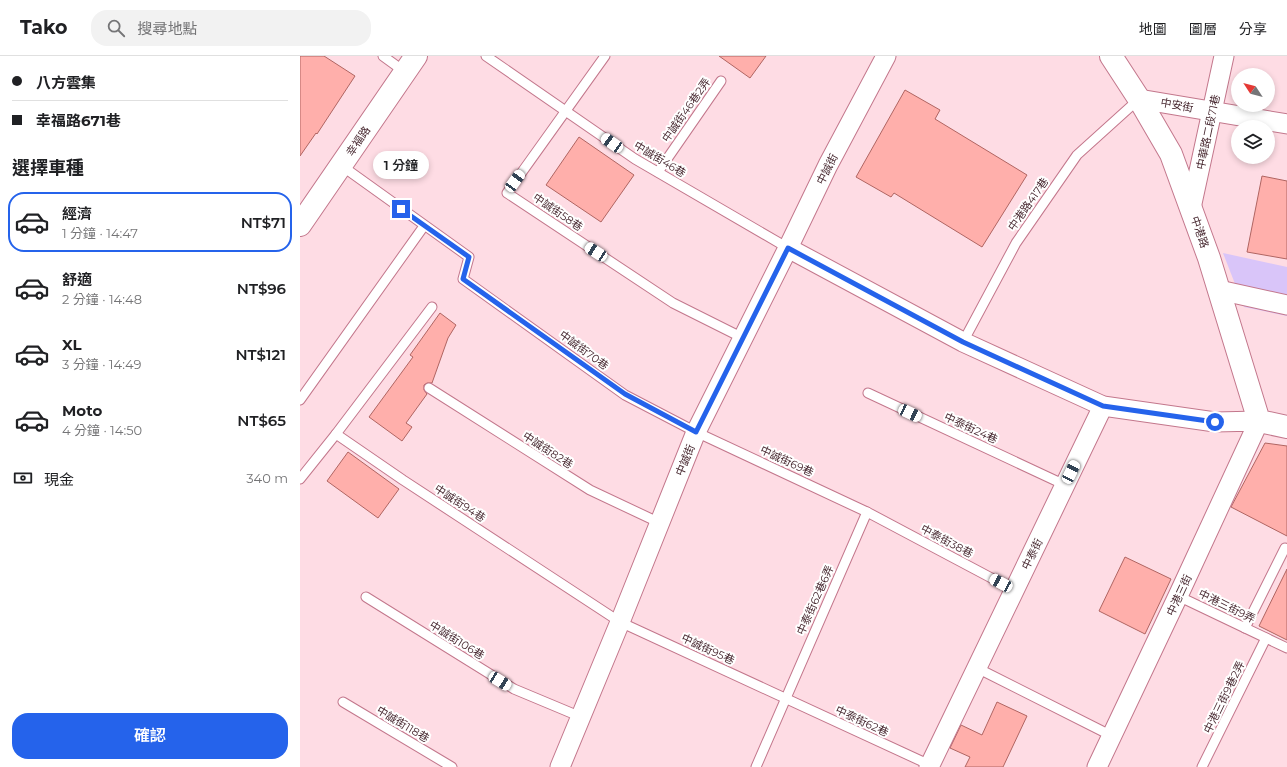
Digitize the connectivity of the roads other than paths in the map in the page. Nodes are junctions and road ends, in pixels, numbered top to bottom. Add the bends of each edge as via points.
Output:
1 (383, 56) edge
2 (486, 56) edge
3 (605, 56) edge
4 (886, 56) edge
5 (1111, 56) edge
6 (1224, 56) edge
7 (410, 64) edge
8 (721, 81) dead end
9 (1139, 99) junction
10 (1212, 111) junction
11 (565, 112) junction
12 (1287, 124) edge
13 (342, 166) junction
14 (658, 172) junction
15 (1191, 208) junction
16 (300, 225) edge
17 (424, 226) junction
18 (788, 248) junction
19 (1219, 290) junction
20 (1287, 305) edge
21 (432, 307) dead end
22 (743, 338) junction
23 (963, 342) junction
24 (429, 388) dead end
25 (868, 393) dead end
26 (300, 400) edge
27 (1103, 406) junction
28 (1259, 421) junction
29 (1287, 427) edge
30 (696, 432) junction
31 (336, 434) junction
32 (300, 479) edge
33 (1065, 486) junction
34 (868, 512) junction
35 (660, 523) junction
36 (1285, 548) dead end
37 (1014, 590) junction
38 (1178, 596) junction
39 (366, 597) dead end
40 (620, 622) junction
41 (1245, 628) junction
42 (1266, 638) junction
43 (1287, 648) edge
44 (977, 668) junction
45 (785, 698) junction
46 (343, 702) dead end
47 (581, 717) junction
48 (1112, 736) junction
49 (930, 766) edge
50 (452, 767) edge
51 (560, 767) edge
52 (756, 767) edge
53 (1097, 767) edge
54 (1202, 767) edge

1 - 7 lane
2 - 11 lane, 中誠街46巷
3 - 11 lane
4 - 18 street, 中誠街 via 828,164
5 - 9 street, 中港路
6 - 10 street, 中華路二段71巷
7 - 13 street, 幸福路
8 - 14 lane, 中誠街46巷2弄
9 - 10 street, 中安街
9 - 15 street, 中港路 via 1171,154
9 - 23 lane, 中港路417巷 via 1077,155 1016,243
10 - 12 street, 中安街
10 - 15 street, 中華路二段71巷
11 - 14 lane, 中誠街46巷
11 - 22 lane, 中誠街58巷 via 507,193 673,303
13 - 16 street, 幸福路
13 - 17 lane
14 - 18 lane, 中誠街46巷
15 - 19 street, 中港路
17 - 26 lane
17 - 30 lane, 中誠街70巷 via 469,257 463,279 625,394
18 - 22 street, 中誠街
18 - 23 street
19 - 20 street
19 - 28 street, 中港路
21 - 31 lane
22 - 30 street, 中誠街
23 - 27 street
24 - 35 lane, 中誠街82巷 via 590,490
25 - 33 lane, 中泰街24巷
27 - 28 street via 1215,422
27 - 33 street, 中泰街
28 - 29 street
28 - 38 street, 中港三街
30 - 34 lane, 中誠街69巷
30 - 35 street, 中誠街
31 - 32 lane
31 - 40 lane, 中誠街94巷
33 - 37 street, 中泰街
34 - 37 lane, 中泰街38巷
34 - 45 lane, 中泰街62巷6弄
35 - 40 street, 中誠街
36 - 41 lane
37 - 44 street, 中泰街
38 - 41 lane, 中港三街9弄
38 - 48 street, 中港三街
39 - 47 lane, 中誠街106巷 via 514,689
40 - 45 lane, 中誠街95巷
40 - 47 street, 中誠街
41 - 42 lane, 中港三街9弄
42 - 43 lane, 中港三街9弄
42 - 54 lane, 中港三街9巷2弄
44 - 48 lane
44 - 49 street, 中泰街
45 - 49 lane, 中泰街62巷
45 - 52 lane, 中泰街62巷6弄
46 - 50 lane, 中誠街118巷
47 - 51 street, 中誠街
48 - 53 street, 中港三街

